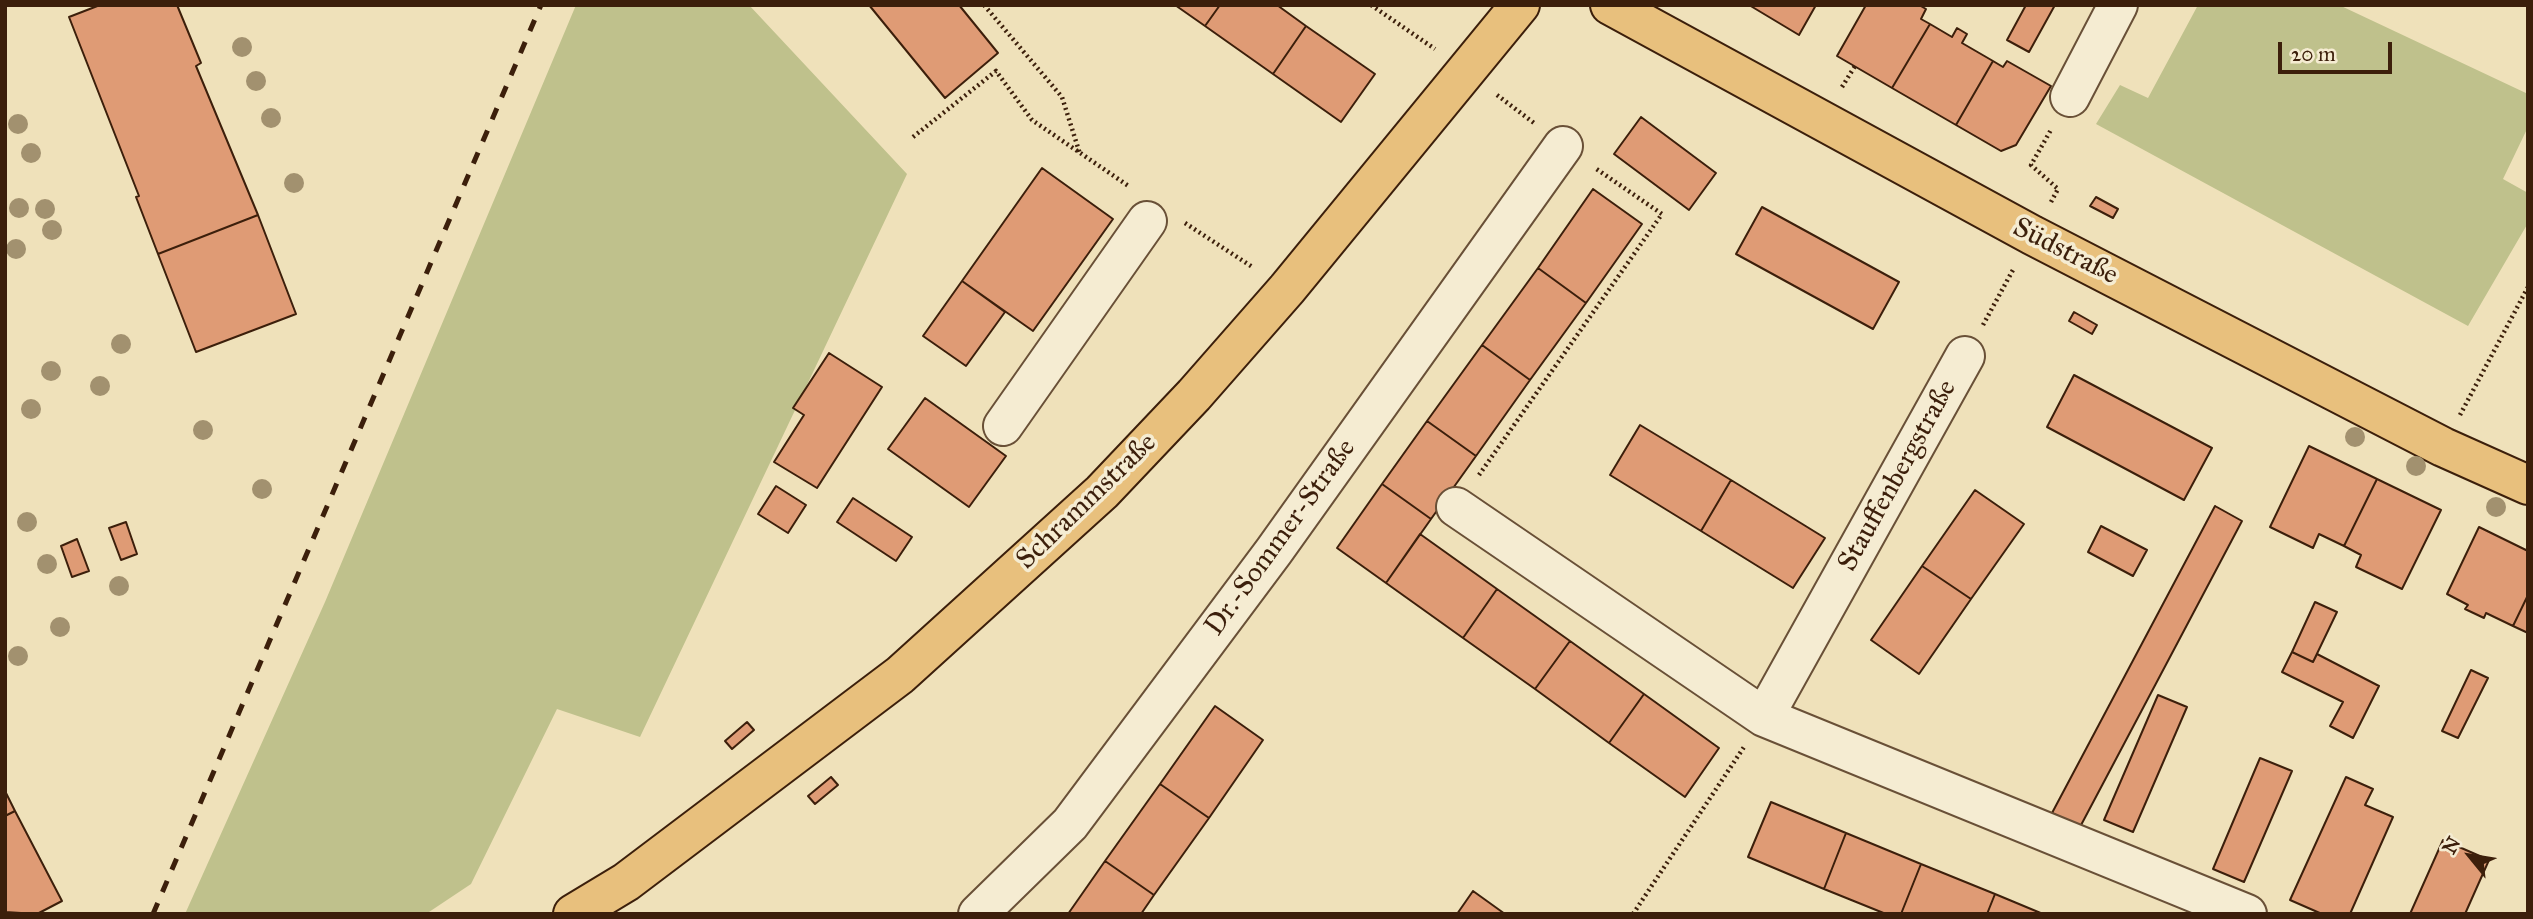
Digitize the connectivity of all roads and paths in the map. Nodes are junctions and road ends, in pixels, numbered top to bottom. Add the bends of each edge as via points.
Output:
1 (984, 5) edge
2 (1371, 5) edge
3 (1520, 5) edge
4 (1609, 5) edge
5 (2118, 5) edge
6 (1441, 40) dead end
7 (1854, 66) dead end
8 (1846, 80) dead end
9 (1503, 85) dead end
10 (2070, 97) joint
11 (913, 137) dead end
12 (1563, 146) junction
13 (1147, 221) dead end
14 (2032, 235) junction
15 (2528, 287) edge
16 (1965, 356) joint
17 (1003, 426) dead end
18 (2443, 447) junction
19 (2528, 485) edge
20 (1456, 507) joint
21 (1764, 717) junction
22 (573, 914) edge
23 (978, 914) edge
24 (1633, 914) edge
25 (2247, 914) edge

1 - 11 path via 1062,97 1080,155 1032,120 996,71
2 - 6 path via 1434,50
3 - 22 main road, Schrammstraße via 1287,289 1102,492 900,675 626,882
4 - 14 main road, Südstraße
5 - 10 street
7 - 8 path
9 - 12 path via 1496,94
10 - 14 path, Stauffenbergstraße via 2031,164 2058,189
12 - 20 path via 1662,214
12 - 23 street, Dr.-Sommer-Straße via 1274,551 1070,824
13 - 17 street
14 - 16 path, Stauffenbergstraße
14 - 18 main road, Südstraße
15 - 18 path
16 - 21 street, Stauffenbergstraße
18 - 19 main road, Südstraße
20 - 21 street
21 - 24 path
21 - 25 street

